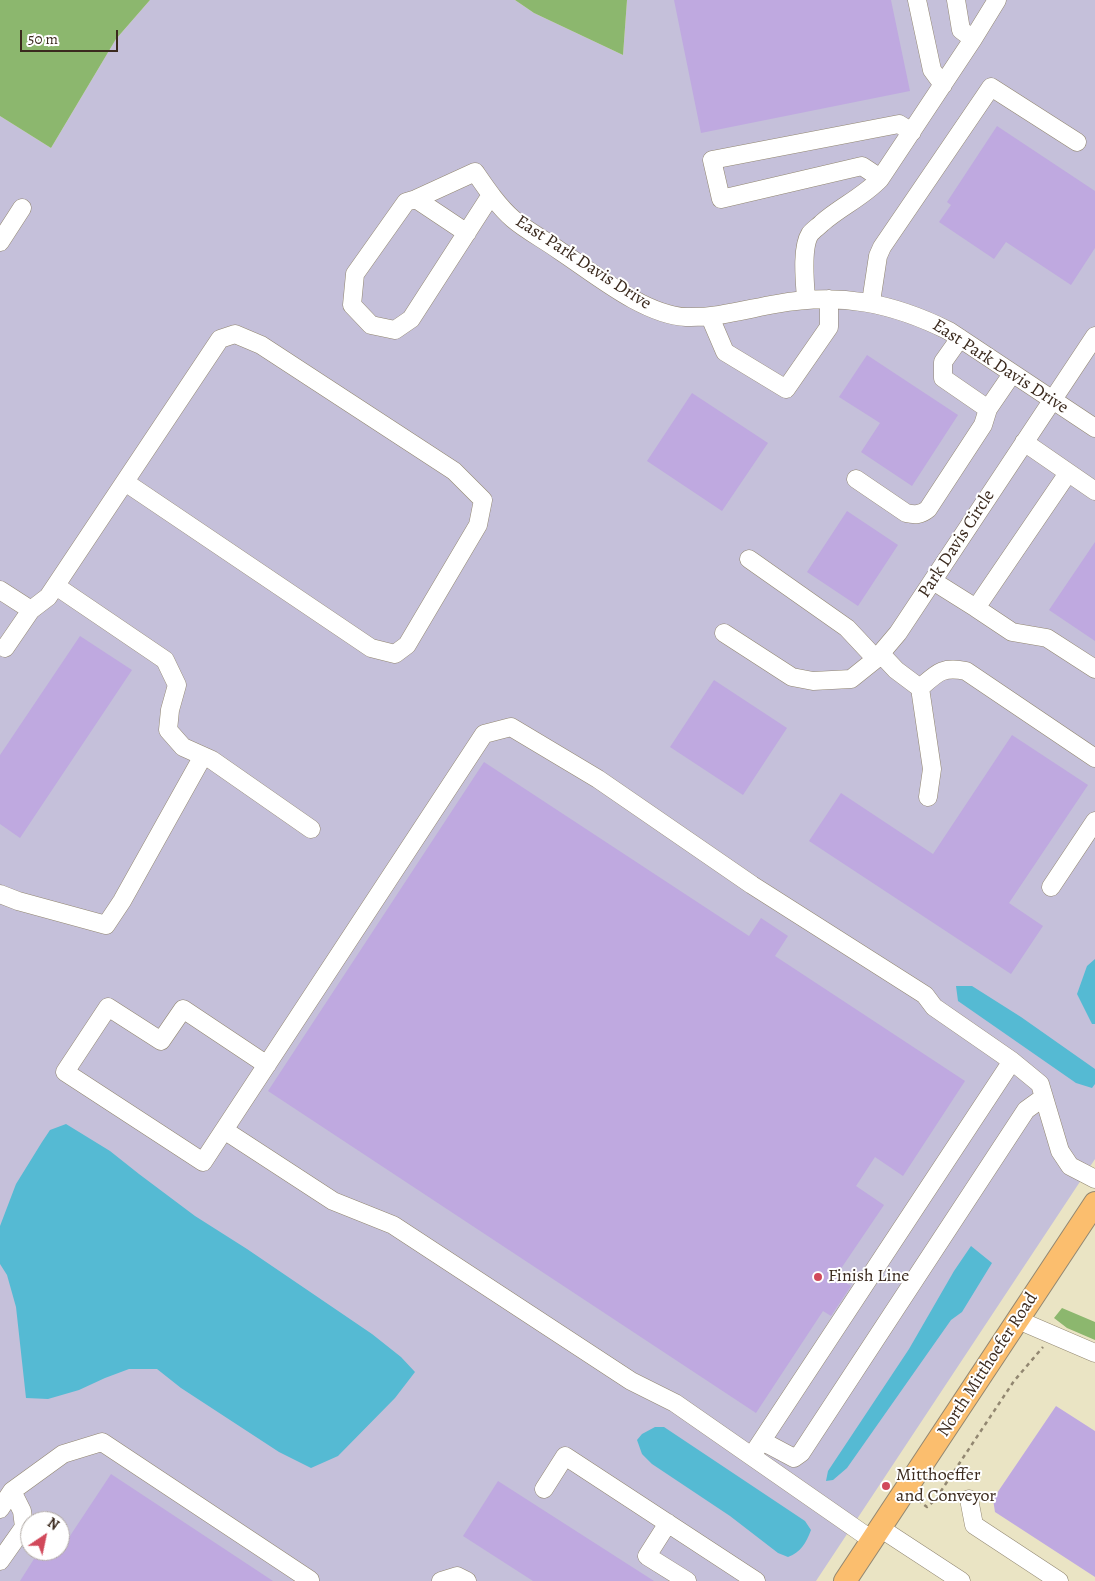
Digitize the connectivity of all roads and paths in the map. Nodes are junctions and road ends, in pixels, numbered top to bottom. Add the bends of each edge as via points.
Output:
1 (917, 0) edge
2 (956, 0) edge
3 (997, 0) edge
4 (973, 39) junction
5 (943, 85) junction
6 (912, 132) junction
7 (1077, 142) dead end
8 (880, 178) junction
9 (491, 195) junction
10 (416, 199) junction
11 (22, 208) dead end
12 (467, 234) junction
13 (0, 242) edge
14 (806, 299) junction
15 (829, 299) junction
16 (871, 302) junction
17 (710, 317) junction
18 (960, 338) junction
19 (1093, 344) edge
20 (1012, 374) junction
21 (1052, 400) junction
22 (988, 409) junction
23 (1095, 428) edge
24 (1024, 442) junction
25 (1068, 473) junction
26 (856, 479) dead end
27 (125, 482) junction
28 (1095, 491) edge
29 (749, 558) dead end
30 (932, 581) junction
31 (56, 586) junction
32 (0, 590) edge
33 (976, 608) junction
34 (31, 610) junction
35 (724, 633) dead end
36 (2, 649) edge
37 (878, 657) junction
38 (1095, 670) edge
39 (920, 688) junction
40 (203, 756) junction
41 (1095, 758) edge
42 (928, 797) dead end
43 (1095, 821) edge
44 (311, 829) dead end
45 (1052, 887) dead end
46 (0, 894) edge
47 (1012, 1061) junction
48 (266, 1065) junction
49 (1044, 1097) junction
50 (224, 1130) junction
51 (1095, 1179) edge
52 (1095, 1203) edge
53 (1018, 1320) junction
54 (1047, 1341) dead end
55 (1095, 1353) edge
56 (762, 1441) junction
57 (752, 1457) junction
58 (544, 1489) dead end
59 (12, 1491) junction
60 (913, 1497) dead end
61 (970, 1499) dead end
62 (0, 1509) edge
63 (668, 1523) junction
64 (876, 1534) junction
65 (0, 1561) edge
66 (734, 1575) edge
67 (310, 1580) edge
68 (441, 1581) edge
69 (467, 1581) edge
70 (687, 1581) edge
71 (756, 1581) edge
72 (845, 1581) edge
73 (961, 1581) edge
74 (1059, 1581) edge

1 - 5 street via 932,70
2 - 4 street via 961,30
3 - 4 street
4 - 5 street
5 - 6 street
6 - 8 street
6 - 8 street via 898,124 712,160 721,199 862,166
7 - 16 street via 991,87 880,252
8 - 14 street via 868,191 810,234 805,249
9 - 10 street, East Park Davis Drive via 475,172
9 - 12 street
9 - 17 street, East Park Davis Drive via 513,219 633,299 664,313
10 - 12 street
10 - 12 street via 406,202 355,274 352,305 371,325 394,330 411,319
11 - 13 street
14 - 15 street, East Park Davis Drive
14 - 17 street, East Park Davis Drive
15 - 16 street, East Park Davis Drive
15 - 17 street via 830,327 786,389 725,352
16 - 18 street, East Park Davis Drive via 923,318
18 - 20 street, East Park Davis Drive
18 - 22 street via 944,362 943,378
19 - 21 street, Park Davis Circle
20 - 21 street, East Park Davis Drive
20 - 22 street
21 - 23 street, East Park Davis Drive
21 - 24 street, Park Davis Circle
22 - 26 street via 983,425 923,514 906,513
24 - 25 street
24 - 30 street, Park Davis Circle
25 - 28 street
25 - 33 street
27 - 27 street via 220,339 235,334 262,345 454,471 483,500 478,525 407,646 395,654 370,648
27 - 31 street
29 - 37 street via 848,628
30 - 33 street
30 - 37 street, Park Davis Circle
31 - 34 street
31 - 40 street via 165,660 177,685 168,730 183,746
32 - 34 street
33 - 38 street via 1012,632 1047,638
34 - 36 street
35 - 37 street, Park Davis Circle via 792,677 813,681 851,679
37 - 39 street
39 - 41 street via 939,672 954,668 966,671
39 - 42 street via 932,768
40 - 44 street
40 - 46 street via 106,925
43 - 45 street
47 - 48 street via 934,1007 925,995 752,885 598,779 511,727 484,734
47 - 49 street via 1040,1084
47 - 56 street
48 - 50 street
48 - 50 street via 183,1009 161,1041 108,1007 65,1072 203,1162
49 - 51 street via 1060,1151 1070,1166
49 - 56 street via 1026,1110 800,1453 794,1458
50 - 57 street via 333,1201 393,1225 631,1381 675,1403
52 - 53 main road, North Mitthoefer Road
53 - 55 street
53 - 64 main road, North Mitthoefer Road
54 - 60 path via 1014,1381 935,1500 927,1507
56 - 57 street
57 - 64 street
58 - 63 street via 565,1456
59 - 62 street
59 - 65 street via 22,1511 24,1527
59 - 67 street via 63,1454 102,1442
61 - 74 street via 974,1525
63 - 66 street
63 - 70 street via 648,1556
64 - 72 main road, North Mitthoefer Road
64 - 73 street
66 - 71 street
68 - 69 street via 457,1576

